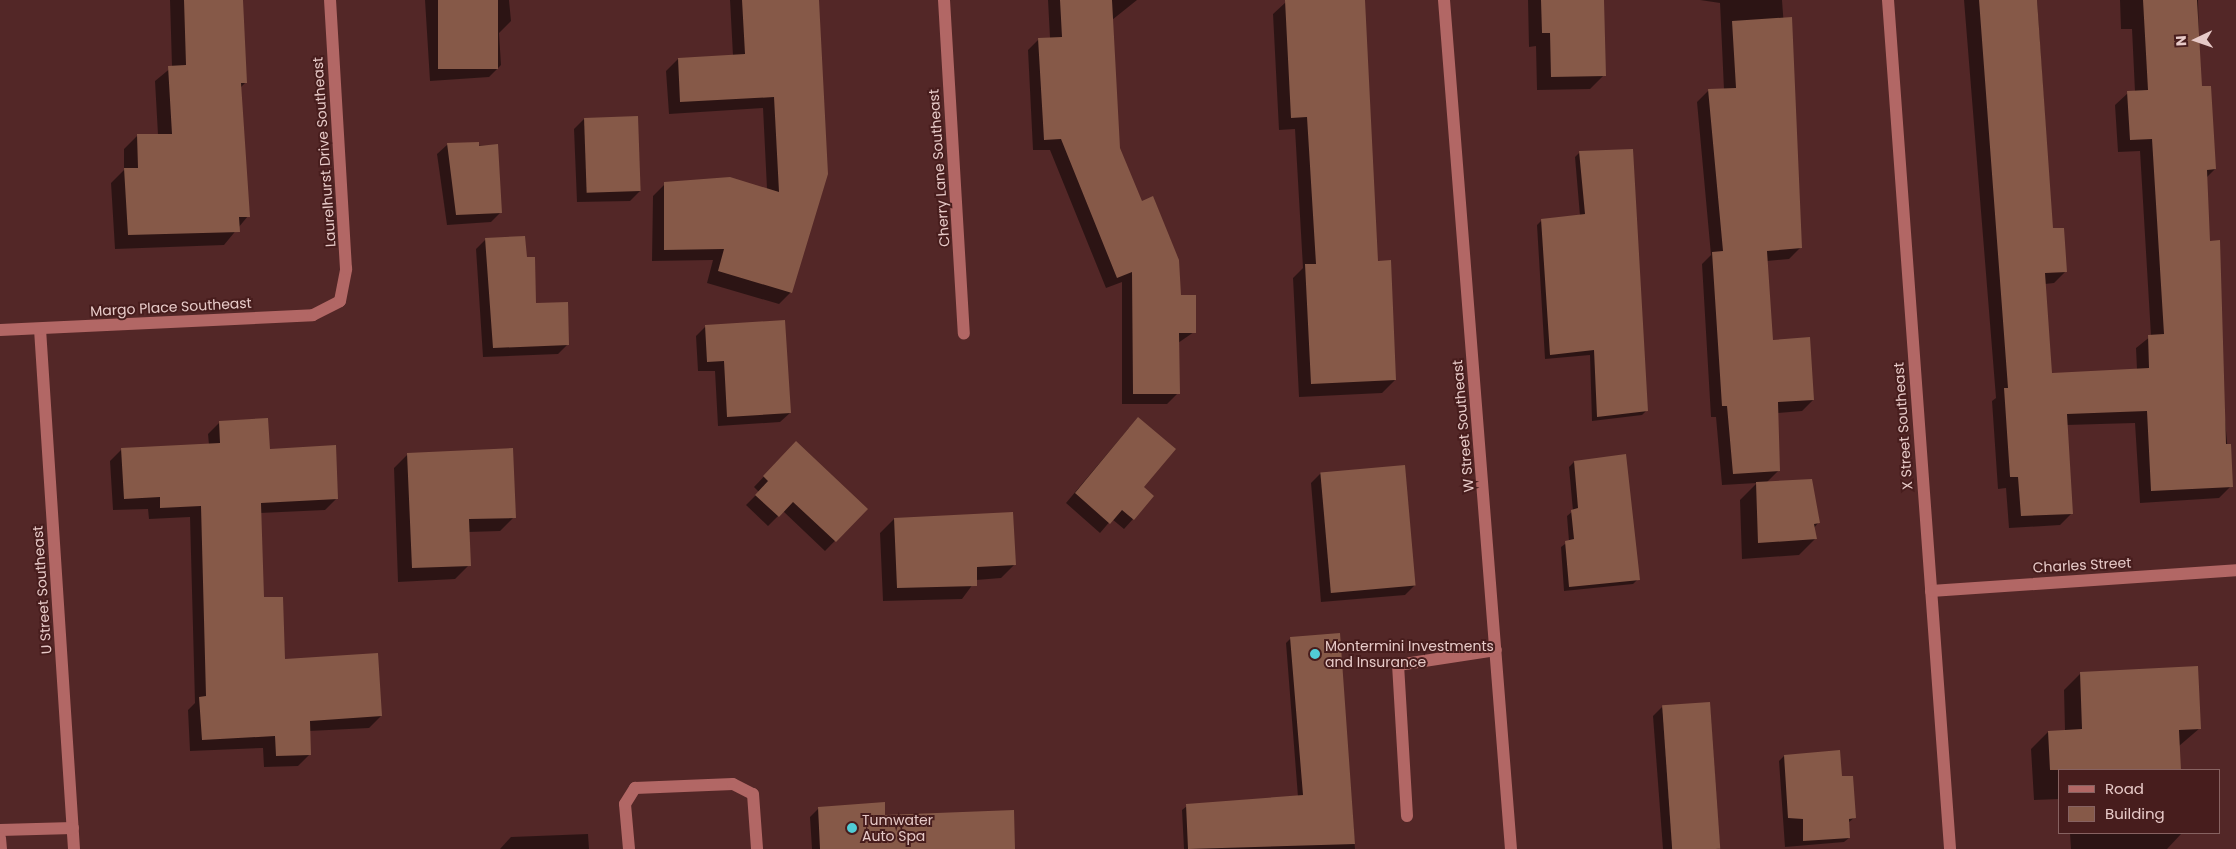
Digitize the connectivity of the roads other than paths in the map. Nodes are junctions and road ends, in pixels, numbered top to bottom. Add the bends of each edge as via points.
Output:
1 (330, 0) edge
2 (944, 0) edge
3 (1444, 0) edge
4 (1888, 0) edge
5 (340, 301) joint
6 (40, 329) junction
7 (0, 330) edge
8 (964, 333) dead end
9 (2236, 570) edge
10 (1931, 590) junction
11 (1496, 650) junction
12 (1407, 816) dead end
13 (73, 828) junction
14 (0, 830) edge
15 (0, 838) edge
16 (1, 849) edge
17 (74, 849) edge
18 (629, 849) edge
19 (757, 849) edge
20 (1510, 849) edge
21 (1950, 849) edge

1 - 5 street, Laurelhurst Drive Southeast via 346,270
2 - 8 street, Cherry Lane Southeast
3 - 11 street, W Street Southeast
4 - 10 street, X Street Southeast
5 - 6 street, Margo Place Southeast via 313,315
6 - 7 street, Margo Place Southeast
6 - 13 street, U Street Southeast
9 - 10 street, Charles Street
10 - 21 street, X Street Southeast
11 - 12 street via 1398,665
11 - 20 street, W Street Southeast
13 - 14 street
13 - 17 street, U Street Southeast
15 - 16 street
18 - 19 street via 625,804 635,788 733,784 753,794

